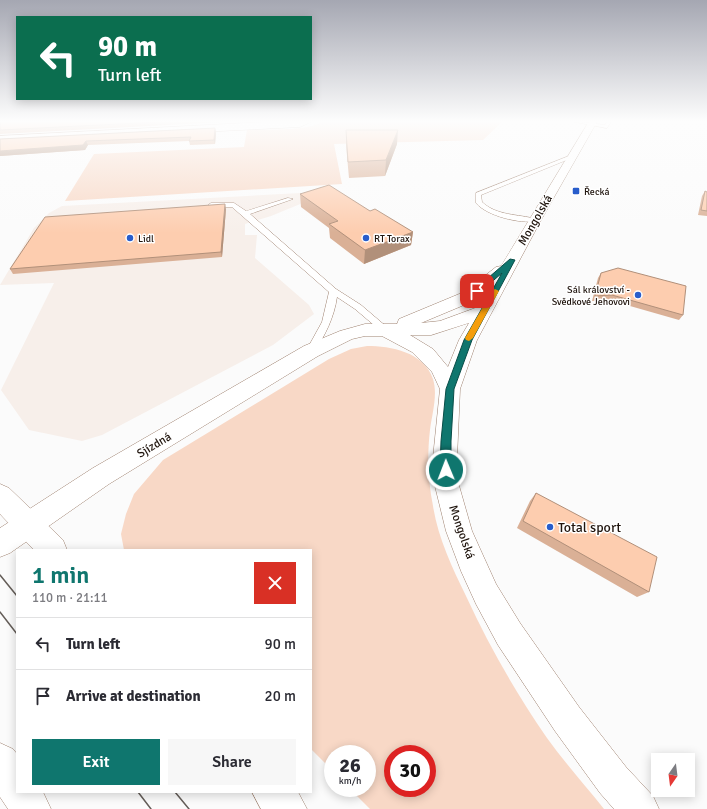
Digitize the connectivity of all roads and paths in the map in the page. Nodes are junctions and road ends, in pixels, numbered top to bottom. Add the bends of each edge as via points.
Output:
1 (571, 157) edge
2 (569, 158) edge
3 (290, 200) dead end
4 (201, 206) edge
5 (245, 213) junction
6 (534, 220) junction
7 (512, 260) junction
8 (333, 291) junction
9 (485, 310) junction
10 (385, 330) junction
11 (311, 350) junction
12 (450, 389) junction
13 (0, 496) edge
14 (29, 524) junction
15 (0, 544) edge
16 (52, 549) edge
17 (0, 762) edge
18 (16, 786) edge
19 (21, 793) edge
20 (273, 793) edge
21 (31, 809) edge
22 (287, 809) edge
23 (640, 809) edge

1 - 6 street, Mongolská
2 - 6 lane via 478,194 479,203 487,209 503,215
3 - 5 lane
4 - 5 lane via 234,205
5 - 8 lane
6 - 7 street, Mongolská
7 - 9 street, Mongolská
7 - 10 street via 470,296
8 - 10 lane via 358,307
8 - 11 lane via 331,315
9 - 10 street, Sjízdná via 431,328
9 - 12 street, Mongolská via 468,340
10 - 11 street, Sjízdná via 365,330 346,335
10 - 12 street via 422,349 442,371
11 - 14 street, Sjízdná via 101,476
12 - 23 street, Mongolská via 445,458 446,482 460,531 486,594 516,646 567,719 613,780
13 - 14 main road
14 - 15 street, Sjízdná
14 - 16 main road
17 - 18 main road
19 - 21 main road
20 - 22 main road

